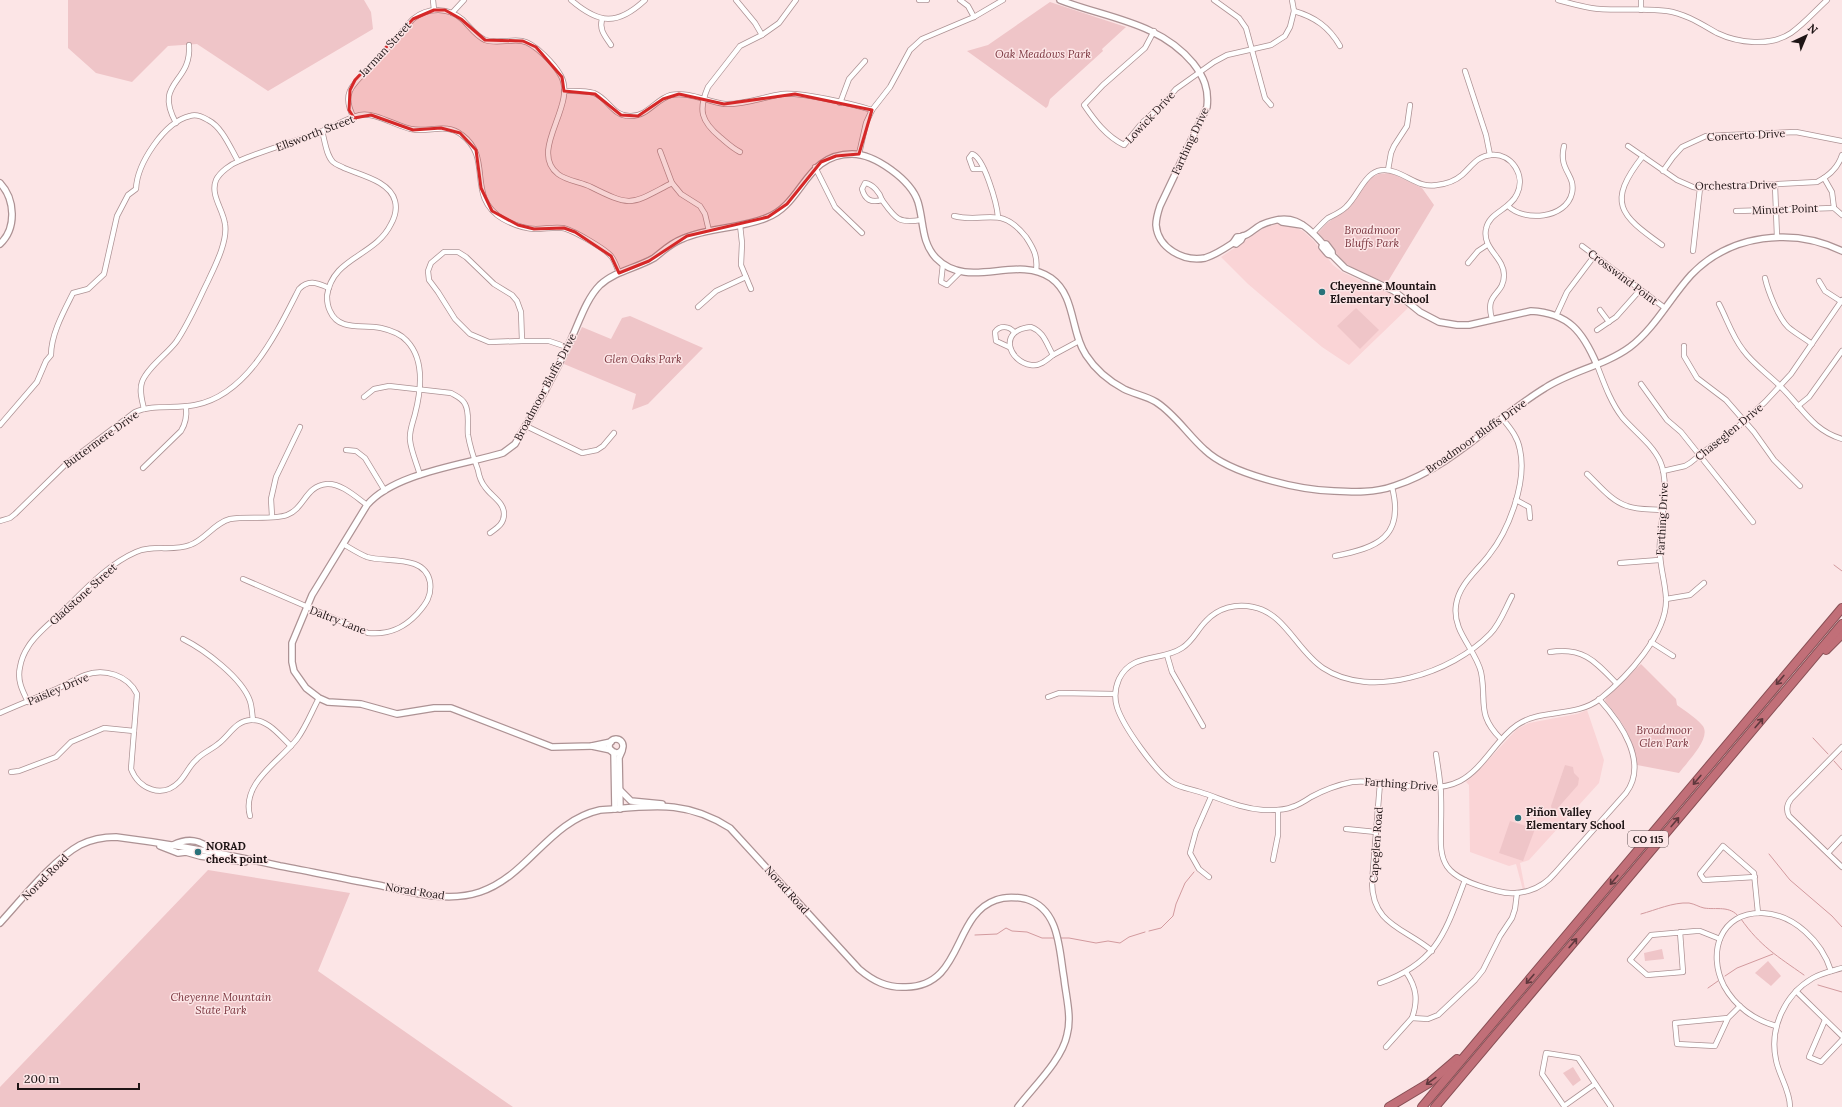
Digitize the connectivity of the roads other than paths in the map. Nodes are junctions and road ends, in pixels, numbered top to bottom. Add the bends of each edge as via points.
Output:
1 (434, 0) edge
2 (464, 0) edge
3 (571, 0) edge
4 (645, 0) edge
5 (736, 0) edge
6 (796, 0) edge
7 (919, 0) edge
8 (926, 0) edge
9 (960, 0) edge
10 (1003, 0) edge
11 (1060, 0) edge
12 (1214, 0) edge
13 (1292, 0) edge
14 (1558, 0) edge
15 (1641, 0) edge
16 (1827, 0) edge
17 (434, 10) junction
18 (1641, 10) junction
19 (1294, 11) junction
20 (452, 12) junction
21 (974, 17) junction
22 (602, 19) junction
23 (1154, 31) junction
24 (762, 35) junction
25 (189, 45) dead end
26 (611, 45) dead end
27 (1340, 46) dead end
28 (1253, 50) junction
29 (866, 60) dead end
30 (1200, 71) junction
31 (1465, 71) dead end
32 (564, 91) junction
33 (704, 100) junction
34 (840, 102) junction
35 (1271, 105) dead end
36 (1410, 105) dead end
37 (872, 110) junction
38 (354, 118) junction
39 (176, 123) junction
40 (322, 131) junction
41 (1842, 141) edge
42 (1564, 146) dead end
43 (1628, 146) dead end
44 (660, 151) dead end
45 (740, 152) dead end
46 (859, 154) junction
47 (1490, 155) junction
48 (1842, 155) edge
49 (1643, 156) junction
50 (238, 161) junction
51 (815, 168) junction
52 (984, 169) dead end
53 (1388, 170) junction
54 (1664, 171) junction
55 (1824, 178) junction
56 (0, 183) edge
57 (672, 183) junction
58 (1775, 185) junction
59 (1700, 188) junction
60 (882, 200) junction
61 (1508, 206) junction
62 (1834, 208) junction
63 (1775, 210) junction
64 (1736, 211) dead end
65 (1842, 214) edge
66 (954, 216) dead end
67 (998, 217) junction
68 (921, 220) junction
69 (740, 225) junction
70 (709, 231) junction
71 (1313, 232) junction
72 (862, 233) dead end
73 (1777, 237) junction
74 (0, 244) edge
75 (1487, 245) junction
76 (1582, 246) dead end
77 (1662, 246) dead end
78 (1693, 251) dead end
79 (1842, 251) edge
80 (1595, 255) junction
81 (1468, 263) dead end
82 (943, 264) junction
83 (1036, 271) junction
84 (960, 272) junction
85 (619, 273) junction
86 (746, 277) junction
87 (1765, 278) dead end
88 (1819, 280) dead end
89 (329, 288) junction
90 (751, 289) dead end
91 (1640, 290) junction
92 (1842, 301) edge
93 (1719, 304) dead end
94 (698, 307) dead end
95 (1665, 308) junction
96 (1600, 310) dead end
97 (1556, 316) junction
98 (1492, 319) junction
99 (1609, 322) junction
100 (1598, 330) dead end
101 (1014, 332) junction
102 (522, 341) junction
103 (1079, 341) junction
104 (1812, 344) junction
105 (1684, 346) dead end
106 (567, 347) junction
107 (1009, 347) junction
108 (1842, 351) edge
109 (1053, 355) junction
110 (1597, 365) junction
111 (1641, 384) dead end
112 (1781, 387) junction
113 (420, 390) junction
114 (364, 397) dead end
115 (1798, 406) junction
116 (186, 407) junction
117 (144, 408) junction
118 (1502, 418) junction
119 (1744, 421) junction
120 (0, 425) edge
121 (526, 426) junction
122 (300, 427) dead end
123 (614, 433) dead end
124 (1842, 439) edge
125 (346, 450) dead end
126 (1700, 456) junction
127 (475, 462) junction
128 (143, 468) dead end
129 (1663, 471) junction
130 (1588, 474) dead end
131 (420, 475) junction
132 (1800, 486) dead end
133 (1392, 487) junction
134 (385, 491) junction
135 (1516, 500) junction
136 (367, 505) junction
137 (1662, 510) junction
138 (272, 516) junction
139 (1530, 518) dead end
140 (0, 521) edge
141 (1754, 522) dead end
142 (490, 533) dead end
143 (343, 544) junction
144 (1335, 556) dead end
145 (1659, 560) junction
146 (1620, 563) dead end
147 (243, 579) dead end
148 (1704, 583) dead end
149 (1512, 596) dead end
150 (1666, 599) junction
151 (1842, 600) edge
152 (306, 608) junction
153 (1842, 608) edge
154 (1842, 624) edge
155 (1842, 634) edge
156 (183, 639) dead end
157 (1651, 642) junction
158 (1470, 649) junction
159 (1550, 652) dead end
160 (1167, 655) junction
161 (1673, 656) dead end
162 (1798, 659) junction
163 (1794, 681) junction
164 (1616, 683) junction
165 (1114, 694) junction
166 (1048, 697) dead end
167 (319, 698) junction
168 (1599, 699) junction
169 (28, 702) junction
170 (0, 713) edge
171 (252, 720) junction
172 (1203, 726) dead end
173 (134, 731) junction
174 (1501, 739) junction
175 (611, 742) junction
176 (291, 746) junction
177 (592, 746) junction
178 (1842, 747) edge
179 (612, 751) junction
180 (622, 751) junction
181 (1436, 754) dead end
182 (11, 772) dead end
183 (1380, 783) junction
184 (1441, 787) junction
185 (620, 789) junction
186 (1211, 797) junction
187 (672, 806) junction
188 (617, 809) junction
189 (1278, 810) junction
190 (250, 816) dead end
191 (1346, 829) dead end
192 (1376, 832) junction
193 (1842, 838) edge
194 (143, 841) junction
195 (1828, 853) junction
196 (1272, 860) dead end
197 (287, 867) junction
198 (1842, 867) edge
199 (1208, 877) dead end
200 (1755, 877) junction
201 (1465, 880) junction
202 (1517, 893) junction
203 (1758, 913) junction
204 (0, 923) edge
205 (1680, 932) junction
206 (1720, 939) junction
207 (1432, 951) junction
208 (1842, 968) edge
209 (1831, 971) junction
210 (1406, 972) junction
211 (1380, 983) dead end
212 (1796, 991) junction
213 (1740, 1006) junction
214 (1412, 1018) junction
215 (1728, 1018) junction
216 (1825, 1020) junction
217 (1490, 1026) junction
218 (1776, 1026) junction
219 (1842, 1036) edge
220 (1494, 1037) junction
221 (1842, 1040) edge
222 (1386, 1047) dead end
223 (1596, 1084) junction
224 (1018, 1107) edge
225 (1388, 1107) edge
226 (1422, 1107) edge
227 (1435, 1107) edge
228 (1440, 1107) edge
229 (1611, 1107) edge
230 (1790, 1107) edge

1 - 17 street
2 - 20 street
3 - 22 street via 586,13
4 - 22 street via 618,18
5 - 24 street
6 - 24 street via 779,23
7 - 8 street
9 - 21 street via 968,6
10 - 21 street
11 - 23 street, Farthing Drive
12 - 28 street via 1234,13 1243,23
13 - 19 street, Lowick Drive
14 - 18 street via 1592,8
15 - 18 street
16 - 18 street via 1790,33 1770,41 1739,40 1719,34 1686,16 1666,11
17 - 20 street, Jarman Street
17 - 38 street, Jarman Street via 413,19 372,66 356,80 350,90 348,101 349,110
19 - 27 street via 1319,21
19 - 28 street, Lowick Drive via 1290,27 1284,36 1271,45
20 - 32 street via 485,40 523,41 536,47 562,77
21 - 37 street via 929,36 917,44 905,57 890,87
22 - 26 street via 602,32
23 - 30 street, Farthing Drive via 1180,49
23 - 30 street, Lowick Drive via 1145,48 1084,105 1095,122 1106,132 1124,145 1176,89
24 - 33 street via 740,46 708,87
25 - 39 street via 185,70 170,90 168,100 169,110
28 - 30 street, Lowick Drive via 1220,58
28 - 35 street via 1265,98
29 - 34 street via 849,79
30 - 71 street, Farthing Drive via 1208,90 1208,107 1160,206 1157,231 1170,249 1190,258 1212,256 1263,224 1283,218 1299,221
31 - 47 street
32 - 33 street via 586,91 595,94 612,110 621,115 631,116 646,112 670,95 679,94
32 - 57 street via 564,99 548,149 550,164 558,174 623,202 639,200
33 - 34 street via 734,104 782,94 795,94
33 - 45 street via 702,114 708,127
34 - 37 street
36 - 53 street via 1407,126 1394,146
37 - 46 street via 866,123
38 - 40 street, Ellsworth Street
38 - 85 street, Ellsworth Street via 371,115 413,130 441,128 460,133 470,140 476,150 481,188 485,202 492,211 504,220 518,225 534,229 564,228 575,232 611,256
39 - 50 street via 190,116 207,119 215,125
39 - 120 street via 149,151 136,178 136,189 128,195 117,216 104,274 88,289 74,293 59,323 51,346 51,355 37,382
40 - 50 street, Ellsworth Street
40 - 89 street via 329,156 334,163 383,184 391,192 396,208 394,218 379,242 345,264
41 - 54 street, Concerto Drive via 1796,132 1706,136 1682,147
42 - 61 street via 1562,161 1573,186 1569,200 1555,211 1536,216 1518,214
43 - 49 street, Orchestra Drive
44 - 57 street
46 - 51 street, Broadmoor Bluffs Drive via 836,156 821,162
46 - 68 street, Broadmoor Bluffs Drive via 878,161 911,189 918,202
47 - 53 street via 1477,159 1456,179 1436,186 1419,184
47 - 61 street via 1508,159 1517,169 1520,181 1518,192
48 - 55 street, Orchestra Drive via 1838,166
49 - 54 street, Orchestra Drive
49 - 77 street via 1625,182 1622,201 1629,219
50 - 117 street, Ellsworth Street via 220,174 215,186 214,191 225,224 218,261 175,343 143,380 140,394
51 - 69 street, Broadmoor Bluffs Drive via 795,195 777,212 768,218
51 - 72 street via 835,207
52 - 67 street via 996,202
53 - 71 street via 1373,173 1368,177 1346,207
54 - 59 street, Orchestra Drive via 1685,184
55 - 58 street, Orchestra Drive via 1809,183
55 - 62 street via 1832,192
56 - 74 street via 10,200 12,217 7,235
57 - 70 street via 681,194 700,206
58 - 59 street, Orchestra Drive
58 - 63 street
59 - 78 street
60 - 60 street via 872,185 864,183 862,189 866,198 874,202
60 - 68 street via 896,218 908,222
61 - 75 street via 1489,221 1485,232
62 - 63 street, Minuet Point
62 - 65 street
63 - 64 street, Minuet Point
63 - 73 street
66 - 67 street
67 - 83 street via 1014,224 1032,246 1037,258
68 - 82 street, Broadmoor Bluffs Drive via 929,249
69 - 70 street, Broadmoor Bluffs Drive
69 - 86 street via 741,265
70 - 85 street, Broadmoor Bluffs Drive via 680,240 649,261
71 - 98 street, Farthing Drive via 1323,244 1326,244 1332,255 1350,271 1394,291 1420,312 1439,322 1469,325
73 - 79 street, Broadmoor Bluffs Drive via 1816,240
73 - 95 street, Broadmoor Bluffs Drive via 1739,244 1706,262 1689,278
75 - 81 street
75 - 98 street via 1501,262 1504,275 1501,287 1490,301
76 - 80 street, Crosswind Point
80 - 91 street, Crosswind Point
80 - 97 street via 1567,292
82 - 84 street, Broadmoor Bluffs Drive
82 - 84 street via 941,282 947,285
83 - 84 street, Broadmoor Bluffs Drive via 1021,269
83 - 103 street, Broadmoor Bluffs Drive via 1053,280 1065,294
85 - 106 street, Broadmoor Bluffs Drive via 603,282 594,292
86 - 90 street
86 - 94 street via 716,291
87 - 104 street via 1784,321
88 - 92 street via 1824,291
89 - 113 street via 329,309 341,324 380,328 401,335 409,342 419,365
89 - 116 street, Buttermere Drive via 313,282 299,288 281,325 265,350 239,381 220,396
91 - 95 street, Crosswind Point
91 - 99 street
92 - 104 street, Chaseglen Drive
93 - 112 street via 1742,349
95 - 110 street, Broadmoor Bluffs Drive via 1633,345
96 - 99 street
97 - 98 street, Farthing Drive via 1531,311
97 - 110 street, Farthing Drive via 1569,323 1582,335
99 - 100 street
101 - 107 street
101 - 107 street via 1008,327 1002,327 995,332 996,341
101 - 109 street via 1026,327 1038,330
102 - 102 street via 489,342 470,334 462,327 428,280 431,263 444,252 458,252 494,284 512,295 517,300 521,312
102 - 106 street via 549,341
103 - 109 street
103 - 133 street, Broadmoor Bluffs Drive via 1089,360 1110,380 1164,408 1206,451 1228,466 1306,489 1356,492
104 - 112 street, Chaseglen Drive
105 - 119 street via 1684,356 1697,378 1726,400
106 - 121 street, Broadmoor Bluffs Drive
107 - 109 street via 1014,355 1030,365 1039,364
108 - 115 street via 1809,397
110 - 118 street, Broadmoor Bluffs Drive via 1546,387
110 - 129 street, Farthing Drive via 1614,406 1657,455
111 - 126 street via 1667,420 1681,432
112 - 115 street
112 - 119 street, Chaseglen Drive
113 - 114 street via 381,387
113 - 127 street via 451,394 465,403
113 - 131 street via 410,440
115 - 124 street via 1819,429
116 - 117 street, Buttermere Drive
116 - 128 street via 186,424
117 - 140 street, Buttermere Drive via 126,418 66,464 15,514
118 - 133 street, Broadmoor Bluffs Drive via 1440,464
118 - 135 street via 1513,432 1521,451
119 - 126 street, Chaseglen Drive
119 - 132 street via 1774,460
121 - 123 street via 582,453 604,446
121 - 127 street, Broadmoor Bluffs Drive via 509,450
122 - 138 street via 276,477 271,499
125 - 134 street via 356,451 365,458
126 - 129 street, Chaseglen Drive via 1685,466
126 - 141 street
127 - 131 street, Broadmoor Bluffs Drive
127 - 142 street via 485,488 503,507 502,521
129 - 137 street, Farthing Drive
130 - 137 street via 1621,504 1632,508
131 - 134 street, Broadmoor Bluffs Drive via 402,481
133 - 144 street via 1395,516 1384,538 1363,551
134 - 136 street, Broadmoor Bluffs Drive via 372,498
135 - 139 street via 1529,507
135 - 158 street via 1500,538 1488,557 1464,584 1456,601 1457,626
136 - 138 street, Gladstone Street via 342,488 327,484 310,491 288,514
136 - 143 street, Broadmoor Bluffs Drive
137 - 145 street, Farthing Drive
138 - 169 street, Gladstone Street via 230,519 198,541 184,547 138,551 100,576 28,647 19,676
143 - 152 street, Broadmoor Bluffs Drive
143 - 152 street, Daltry Lane via 367,557 416,564 429,579 431,589 425,605 404,626 378,634 360,631
145 - 146 street
145 - 150 street, Farthing Drive
147 - 152 street, Daltry Lane
148 - 150 street via 1690,595
149 - 158 street via 1493,631
150 - 157 street, Farthing Drive via 1663,620
151 - 162 highway
152 - 167 street, Broadmoor Bluffs Drive via 292,642 292,662 299,680
153 - 162 highway, CO 115
154 - 163 highway, CO 115
155 - 163 highway
156 - 171 street via 206,652 228,672 248,696
157 - 161 street
157 - 164 street, Farthing Drive via 1638,661
158 - 160 street via 1439,667 1405,679 1377,682 1350,680 1335,675 1315,662 1270,614 1257,608 1243,606 1230,607 1213,615 1186,645
158 - 174 street via 1481,673 1485,718 1490,728
159 - 164 street via 1573,651 1586,656
160 - 165 street via 1143,658 1130,665 1119,679
160 - 172 street via 1172,672
162 -> 217 highway, CO 115
220 -> 163 highway, CO 115
164 - 168 street, Farthing Drive
165 - 166 street via 1059,693
165 - 186 street, Farthing Drive via 1117,709 1124,722 1162,774 1179,786
167 - 176 street
167 - 177 street, Broadmoor Bluffs Drive via 337,703 361,704 397,714 451,708 543,745
168 - 174 street, Farthing Drive via 1579,710 1526,720
168 - 202 street via 1620,723 1628,740 1634,769 1631,785 1552,878 1538,888
169 - 170 street, Paisley Drive
169 - 173 street, Paisley Drive via 86,674 118,675 130,683 137,694
171 - 173 street, Paisley Drive via 241,722 234,727 217,746 195,760 180,781 165,790 150,789 135,778 130,761
171 - 176 street via 270,726
173 - 182 street via 104,728 71,742 56,757
174 - 184 street, Farthing Drive via 1465,778
175 - 177 street, Broadmoor Bluffs Drive
175 - 179 street
175 - 180 street via 620,741 623,744
176 - 190 street via 253,788 248,809
177 - 179 street, Broadmoor Bluffs Drive
178 - 195 street via 1787,806 1789,816
179 - 180 street
179 - 188 street
180 - 185 street via 619,758
181 - 184 street
183 - 184 street, Farthing Drive
183 - 189 street, Farthing Drive via 1357,782 1336,786 1296,806
183 - 192 street, Capeglen Road
184 - 201 street via 1441,853 1448,868
185 - 187 street via 631,801
185 - 188 street
186 - 189 street, Farthing Drive via 1242,807
186 - 199 street via 1196,831 1190,853 1199,869
187 - 188 street, Norad Road
187 - 224 street, Norad Road via 702,813 730,828 859,970 888,986 912,987 937,977 953,958 973,916 997,899 1019,897 1031,901 1048,914 1057,938 1069,1013 1068,1035 1056,1059
188 - 197 street, Norad Road via 591,812 575,820 554,834 505,880 480,892 469,894 440,896
189 - 196 street via 1278,834
191 - 192 street
192 - 207 street, Capeglen Road via 1372,889 1378,907 1392,926 1417,939
193 - 195 street
194 - 197 street, Norad Road via 212,851
194 - 197 street, Norad Road via 178,853 186,852 210,858
194 - 204 street, Norad Road via 103,837 81,844 58,862
195 - 198 street
200 - 200 street via 1754,873 1723,846 1700,874 1704,880
200 - 203 street
201 - 202 street via 1497,891
201 - 207 street via 1442,935
202 - 214 street via 1512,918 1475,980 1438,1015 1428,1019
203 - 206 street via 1734,922
203 - 209 street via 1783,918 1803,930 1818,946
205 - 205 street via 1651,935 1630,960 1647,975 1683,972
205 - 206 street via 1700,931
206 - 213 street via 1716,956 1718,970 1727,990
207 - 210 street
208 - 209 street
209 - 212 street via 1813,978
210 - 211 street
210 - 214 street via 1416,994
212 - 216 street
212 - 218 street via 1785,1006
213 - 215 street
213 - 218 street via 1758,1019
214 - 222 street
215 - 215 street via 1675,1023 1677,1044 1715,1046
216 - 219 street
216 - 221 street via 1809,1057 1821,1062
217 -> 225 highway via 1438,1075
217 - 226 highway, CO 115
218 - 230 street via 1775,1060 1789,1095
220 - 227 highway, CO 115
220 - 228 highway
223 - 223 street via 1578,1058 1546,1053 1542,1074 1564,1106
223 - 229 street

